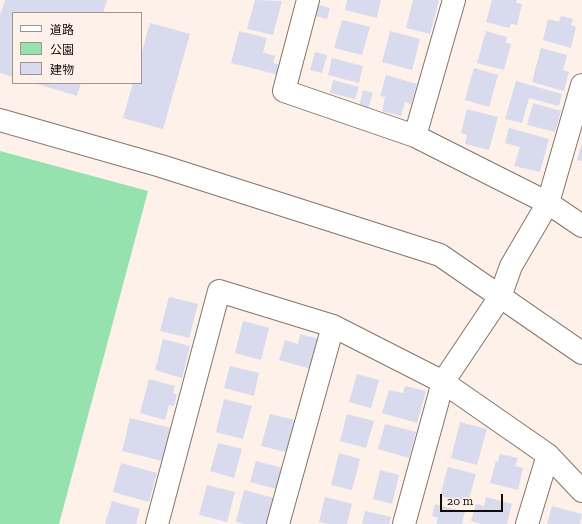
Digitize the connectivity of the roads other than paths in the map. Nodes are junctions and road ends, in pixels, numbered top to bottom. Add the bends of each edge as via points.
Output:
1 (308, 0) edge
2 (454, 0) edge
3 (582, 85) edge
4 (0, 120) edge
5 (415, 136) junction
6 (548, 203) junction
7 (582, 226) edge
8 (500, 297) junction
9 (333, 326) junction
10 (582, 353) edge
11 (443, 382) junction
12 (548, 455) junction
13 (582, 491) edge
14 (156, 524) edge
15 (278, 524) edge
16 (404, 524) edge
17 (527, 524) edge

1 - 5 street via 284,91
2 - 5 street
3 - 6 street
4 - 8 street via 162,166 440,256
5 - 6 street
6 - 7 street
6 - 8 street via 511,266
8 - 10 street
8 - 11 street
9 - 11 street
9 - 14 street via 219,291
9 - 15 street
11 - 12 street
11 - 16 street
12 - 13 street
12 - 17 street

